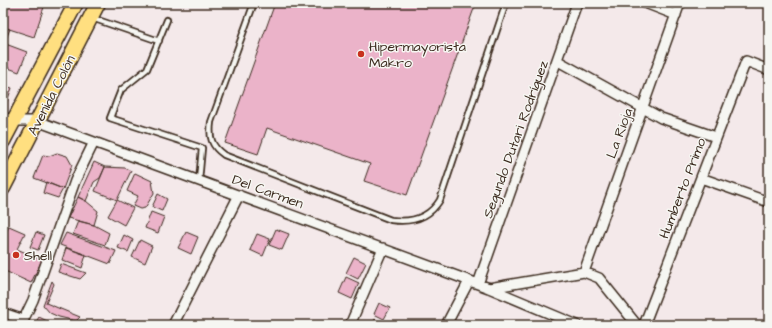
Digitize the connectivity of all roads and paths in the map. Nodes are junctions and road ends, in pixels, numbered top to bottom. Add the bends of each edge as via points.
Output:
1 (76, 3) edge
2 (98, 3) edge
3 (254, 3) edge
4 (506, 3) edge
5 (578, 3) edge
6 (645, 3) edge
7 (680, 3) edge
8 (676, 15) junction
9 (91, 18) junction
10 (167, 20) dead end
11 (159, 41) junction
12 (558, 61) junction
13 (769, 70) edge
14 (643, 109) junction
15 (8, 119) edge
16 (37, 121) junction
17 (716, 137) junction
18 (3, 141) edge
19 (94, 142) junction
20 (701, 178) junction
21 (200, 181) junction
22 (3, 188) edge
23 (239, 195) junction
24 (769, 202) edge
25 (383, 248) junction
26 (584, 272) junction
27 (473, 282) junction
28 (489, 288) junction
29 (3, 313) edge
30 (22, 323) edge
31 (173, 325) edge
32 (350, 325) edge
33 (446, 325) edge
34 (577, 325) edge
35 (637, 325) edge
36 (644, 325) edge

1 - 15 main road, Avenida Colón
2 - 9 main road, Avenida Colón
3 - 4 lane via 211,122 210,136 215,149 224,155 399,221 424,216 440,200
5 - 12 street, Segundo Dutari Rodríguez
6 - 8 street
7 - 8 street, La Rioja
8 - 14 street, La Rioja
9 - 11 lane
9 - 16 main road, Avenida Colón
10 - 11 lane
11 - 21 lane via 147,69 121,90 110,118 202,148
12 - 14 street
12 - 27 street, Segundo Dutari Rodríguez
13 - 17 street, Humberto Primo via 746,62
14 - 17 street
14 - 26 street, La Rioja
15 - 16 street
15 - 18 main road, Avenida Colón
16 - 19 street, Del Carmen
16 - 22 main road, Avenida Colón
17 - 20 street, Humberto Primo
19 - 21 street, Del Carmen
19 - 30 street via 73,188 33,300
20 - 24 street
20 - 36 street, Humberto Primo
21 - 23 street, Del Carmen
23 - 25 street, Del Carmen
23 - 31 street
25 - 27 street, Del Carmen
25 - 32 street
26 - 28 street, Del Carmen
26 - 35 street via 599,278
27 - 28 street, Del Carmen
27 - 33 street
28 - 34 street, Del Carmen
29 - 30 street

